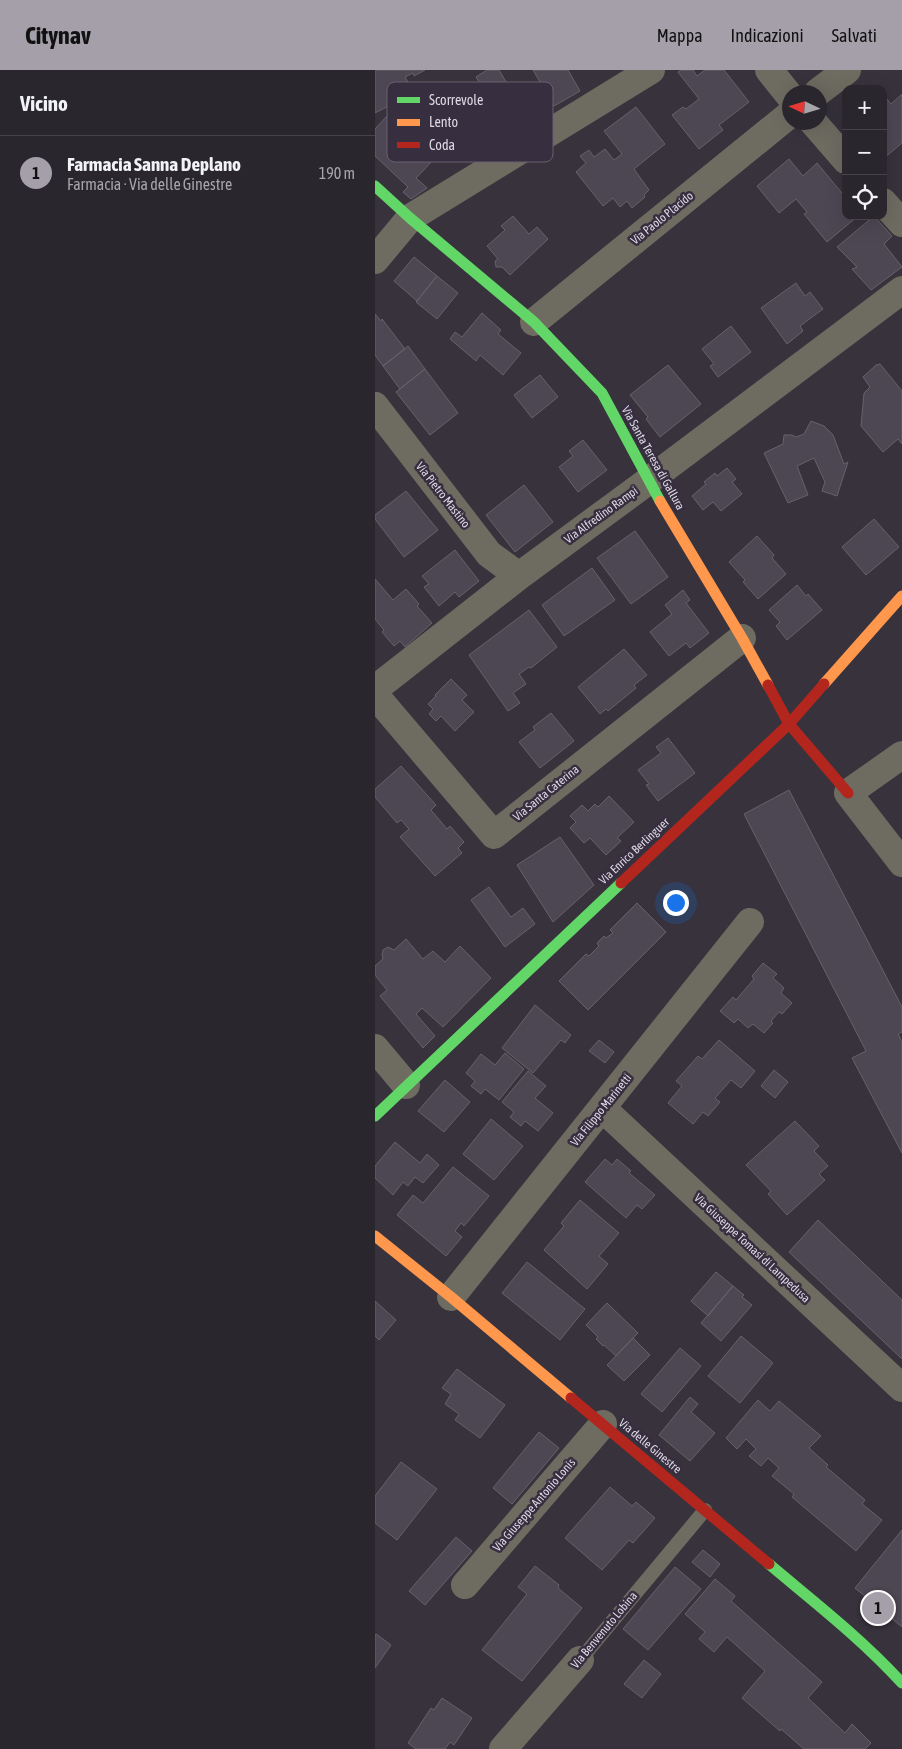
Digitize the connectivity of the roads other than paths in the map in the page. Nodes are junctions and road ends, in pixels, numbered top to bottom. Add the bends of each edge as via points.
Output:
1 (651, 70) edge
2 (769, 70) edge
3 (847, 70) edge
4 (827, 85) edge
5 (782, 86) edge
6 (782, 121) edge
7 (553, 130) edge
8 (820, 130) edge
9 (842, 155) edge
10 (502, 162) edge
11 (375, 186) edge
12 (887, 206) edge
13 (411, 218) junction
14 (902, 223) edge
15 (375, 260) edge
16 (902, 290) edge
17 (534, 322) junction
18 (375, 406) edge
19 (648, 481) junction
20 (519, 576) junction
21 (902, 596) edge
22 (742, 638) junction
23 (375, 689) edge
24 (375, 696) edge
25 (789, 724) junction
26 (902, 754) edge
27 (848, 793) junction
28 (902, 863) edge
29 (751, 922) dead end
30 (375, 1048) edge
31 (406, 1085) junction
32 (603, 1108) junction
33 (375, 1116) edge
34 (375, 1236) edge
35 (451, 1297) junction
36 (902, 1388) edge
37 (603, 1424) junction
38 (705, 1510) junction
39 (465, 1585) dead end
40 (580, 1660) joint
41 (902, 1684) edge
42 (503, 1749) edge

1 - 7 street
2 - 5 street
3 - 4 street
6 - 17 street, Via Paolo Placido
8 - 9 street
10 - 13 street
11 - 13 street, Via Santa Teresa di Gallura
12 - 14 street
13 - 15 street
13 - 17 street, Via Santa Teresa di Gallura
16 - 19 street, Via Alfredino Rampi
17 - 19 street, Via Santa Teresa di Gallura via 602,393
18 - 20 street, Via Pietro Mastino via 489,554
19 - 20 street, Via Alfredino Rampi
19 - 22 street, Via Santa Teresa di Gallura
20 - 23 street, Via Alfredino Rampi
21 - 25 street, Via Enrico Berlinguer
22 - 24 street, Via Santa Caterina via 495,835
22 - 25 street, Via Santa Teresa di Gallura
25 - 27 street, Via Santa Teresa di Gallura
25 - 31 street, Via Enrico Berlinguer
26 - 27 street
27 - 28 street
29 - 32 street, Via Filippo Marinetti
30 - 31 street
31 - 33 street, Via Enrico Berlinguer
32 - 35 street, Via Filippo Marinetti
32 - 36 street, Via Giuseppe Tomasi di Lampedusa
34 - 35 street, Via delle Ginestre
35 - 37 street, Via delle Ginestre
37 - 38 street, Via delle Ginestre
37 - 39 street, Via Giuseppe Antonio Lonis
38 - 40 lane, Via Benvenuto Lobina
38 - 41 street, Via delle Ginestre via 832,1617
40 - 42 street, Via Benvenuto Lobina

